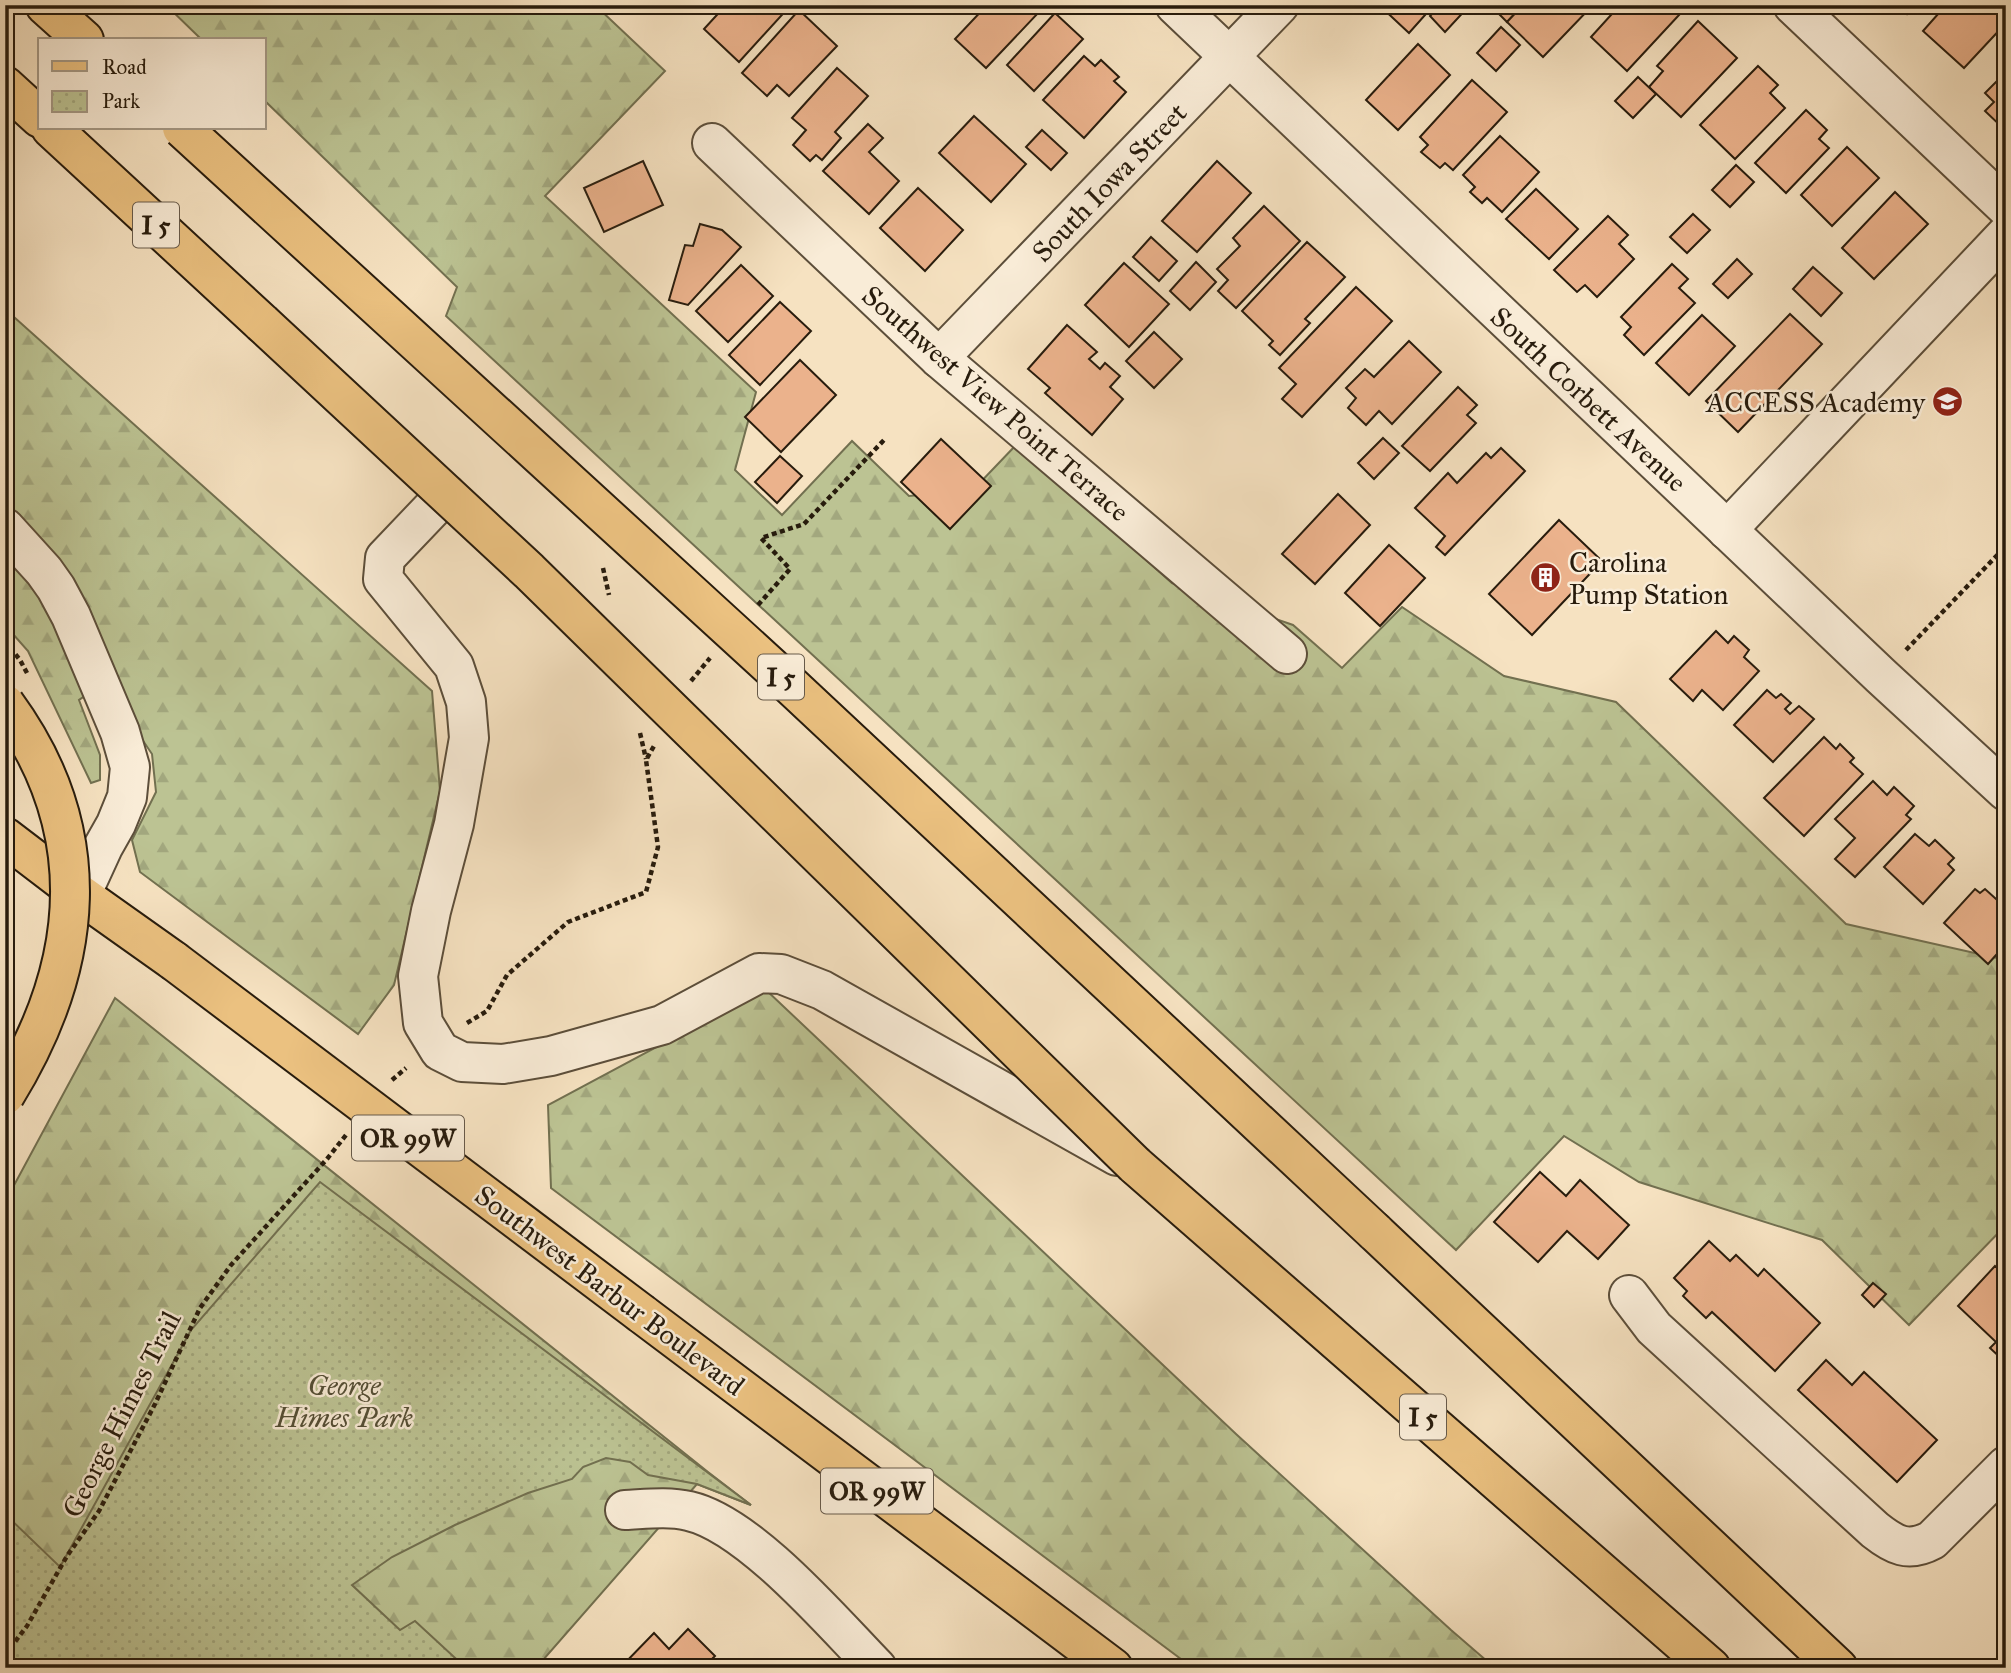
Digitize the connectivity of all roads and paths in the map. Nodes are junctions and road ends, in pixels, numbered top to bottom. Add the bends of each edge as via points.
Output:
1 (45, 5) edge
2 (1175, 5) edge
3 (1279, 5) edge
4 (1793, 5) edge
5 (82, 38) edge
6 (1229, 57) junction
7 (5, 86) edge
8 (38, 116) edge
9 (53, 130) edge
10 (184, 130) edge
11 (712, 143) dead end
12 (2006, 207) edge
13 (2006, 235) edge
14 (939, 358) junction
15 (885, 439) dead end
16 (446, 494) junction
17 (5, 528) edge
18 (1727, 530) junction
19 (2006, 546) edge
20 (755, 608) dead end
21 (1287, 654) dead end
22 (712, 656) dead end
23 (1881, 676) junction
24 (688, 687) dead end
25 (5, 704) edge
26 (660, 736) dead end
27 (2006, 791) edge
28 (5, 837) edge
29 (81, 895) junction
30 (465, 1024) dead end
31 (5, 1095) edge
32 (350, 1129) dead end
33 (1135, 1165) junction
34 (1629, 1295) dead end
35 (2006, 1466) edge
36 (625, 1510) dead end
37 (5, 1655) edge
38 (877, 1668) edge
39 (1113, 1668) edge
40 (1711, 1668) edge
41 (1838, 1668) edge

1 - 5 main road
2 - 6 street, South Corbett Avenue
3 - 6 street, South Iowa Street
4 - 12 street
6 - 14 street, South Iowa Street
6 - 18 street, South Corbett Avenue
7 - 8 main road
9 - 16 main road, I 5, bridge
10 - 41 main road, I 5, bridge via 771,667
11 - 14 street, Southwest View Point Terrace
13 - 18 street
14 - 21 street, Southwest View Point Terrace
15 - 20 path via 804,524 761,538 790,569
16 - 33 main road, I 5, bridge
16 - 33 street via 385,558 383,579 454,666 466,702 469,738 454,824 418,976 423,1023 440,1051 462,1062 503,1064 551,1056 662,1025 759,973 781,974 822,990
17 - 29 street via 44,570 71,616 131,766 127,797
18 - 23 street, South Corbett Avenue
19 - 23 path
22 - 24 path
23 - 27 street, South Corbett Avenue
25 - 31 main road, bridge via 49,783 68,844 71,909 55,992
26 - 30 path via 646,760 658,847 646,892 568,922 507,975 487,1011
28 - 29 main road, Southwest Barbur Boulevard / OR 99W
29 - 39 main road, Southwest Barbur Boulevard / OR 99W, bridge
32 - 37 path, George Himes Trail via 212,1290 99,1511
33 - 40 main road, I 5
34 - 35 street via 1654,1328 1889,1541 1911,1547 1932,1540
36 - 38 street via 690,1511 727,1528 783,1572

